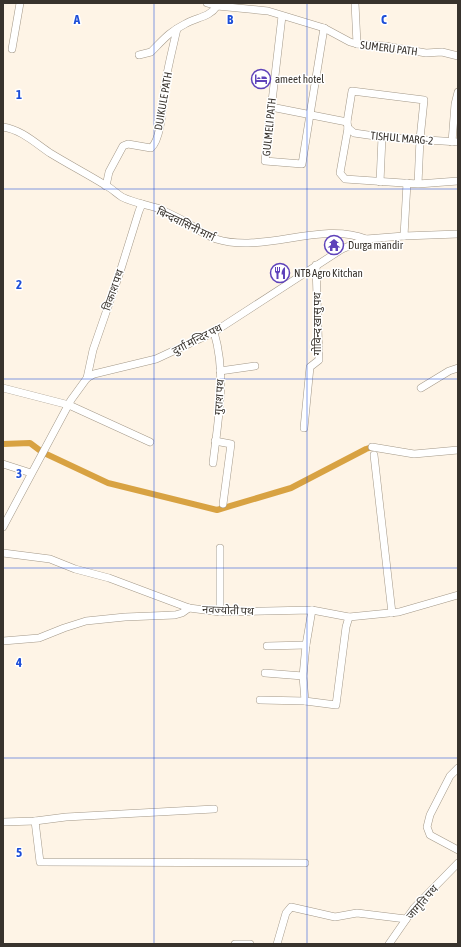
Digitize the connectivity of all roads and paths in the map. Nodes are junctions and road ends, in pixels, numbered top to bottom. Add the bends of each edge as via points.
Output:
1 (20, 3) edge
2 (207, 3) edge
3 (355, 3) edge
4 (217, 6) junction
5 (268, 7) edge
6 (282, 16) junction
7 (324, 28) junction
8 (177, 29) junction
9 (357, 44) junction
10 (12, 49) dead end
11 (139, 55) dead end
12 (458, 56) edge
13 (458, 92) edge
14 (457, 104) edge
15 (271, 107) junction
16 (309, 115) junction
17 (348, 125) junction
18 (3, 127) edge
19 (382, 136) junction
20 (420, 139) junction
21 (455, 142) edge
22 (458, 181) edge
23 (380, 182) junction
24 (407, 183) junction
25 (418, 184) junction
26 (106, 186) junction
27 (142, 204) junction
28 (458, 234) edge
29 (404, 236) junction
30 (366, 239) junction
31 (316, 265) junction
32 (214, 332) junction
33 (255, 366) dead end
34 (458, 368) edge
35 (220, 371) junction
36 (87, 378) junction
37 (3, 388) edge
38 (421, 388) dead end
39 (69, 405) junction
40 (304, 428) dead end
41 (215, 441) junction
42 (150, 442) dead end
43 (458, 450) edge
44 (213, 463) dead end
45 (3, 464) edge
46 (31, 474) junction
47 (222, 504) dead end
48 (6, 515) edge
49 (3, 527) edge
50 (220, 548) dead end
51 (3, 553) edge
52 (458, 595) edge
53 (189, 608) junction
54 (312, 610) junction
55 (220, 612) junction
56 (392, 613) junction
57 (348, 616) junction
58 (3, 641) edge
59 (306, 645) junction
60 (267, 646) dead end
61 (265, 673) dead end
62 (303, 676) junction
63 (260, 700) dead end
64 (305, 701) junction
65 (458, 768) edge
66 (214, 809) dead end
67 (35, 821) junction
68 (3, 822) edge
69 (458, 850) edge
70 (305, 863) dead end
71 (458, 863) edge
72 (406, 919) junction
73 (235, 944) edge
74 (250, 944) edge
75 (277, 944) edge
76 (389, 944) edge

1 - 10 street
2 - 4 street, SUMERU PATH
3 - 9 street
4 - 5 street, SUMERU PATH
4 - 8 street via 212,13 185,23
5 - 6 street, SUMERU PATH
6 - 7 street, SUMERU PATH
6 - 15 street, GULMELI PATH
7 - 9 street, SUMERU PATH
7 - 16 street, GULMELI PATH
8 - 11 street via 169,33 151,52
8 - 26 street, DUIKULE PATH via 154,145 151,148 128,144 123,146 109,172
9 - 12 street, SUMERU PATH via 426,53 442,52
13 - 14 street
14 - 21 street
15 - 16 street, TISHUL MARG-2
15 - 16 street, GULMELI PATH via 265,161 302,164
16 - 17 street, TISHUL MARG-2
17 - 19 street, TISHUL MARG-2 via 354,133
17 - 20 street via 352,91 424,100
17 - 23 street via 340,173 345,179
18 - 26 street, बिन्दवासिनी मार्ग via 24,134 50,153
19 - 20 street, TISHUL MARG-2
19 - 23 street
20 - 21 street, TISHUL MARG-2
20 - 25 street
22 - 25 street
23 - 24 street
24 - 25 street
24 - 29 street
26 - 27 street, बिन्दवासिनी मार्ग via 123,197
27 - 30 street, बिन्दवासिनी मार्ग via 160,209 206,234 226,241 278,241 341,234
27 - 36 street, विकाश पथ via 93,350
28 - 29 street, दुर्गा मन्दिर पथ
29 - 30 street, दुर्गा मन्दिर पथ
30 - 31 street, दुर्गा मन्दिर पथ
31 - 32 street, दुर्गा मन्दिर पथ
31 - 40 street, गोविन्द खासु पथ via 319,360 310,367
32 - 35 street, गुराश पथ
32 - 36 street, दुर्गा मन्दिर पथ via 156,359
33 - 35 street
34 - 38 street
35 - 41 street, गुराश पथ via 221,391
36 - 39 street
37 - 39 street
39 - 42 street
39 - 46 street
41 - 44 street, गुराश पथ
41 - 47 street via 231,444
43 - 56 street via 414,454 373,451
45 - 46 street
46 - 48 street
48 - 49 street
50 - 55 street
51 - 53 street, नवज्योती पथ via 50,559
52 - 56 street, नवज्योती पथ via 411,610
53 - 55 street, नवज्योती पथ
53 - 58 street via 175,615 86,622 39,638
54 - 55 street, नवज्योती पथ
54 - 57 street, नवज्योती पथ
54 - 59 street
56 - 57 street, नवज्योती पथ
57 - 64 street via 336,705
59 - 60 street
59 - 62 street
61 - 62 street
62 - 64 street
63 - 64 street
65 - 69 street via 450,776 430,815 427,827 430,835
66 - 67 street
67 - 68 street
67 - 70 street via 40,862
71 - 72 street, जागृति पथ
72 - 75 street via 357,913 335,917 291,907 286,913
72 - 76 street, जागृति पथ
73 - 74 street

